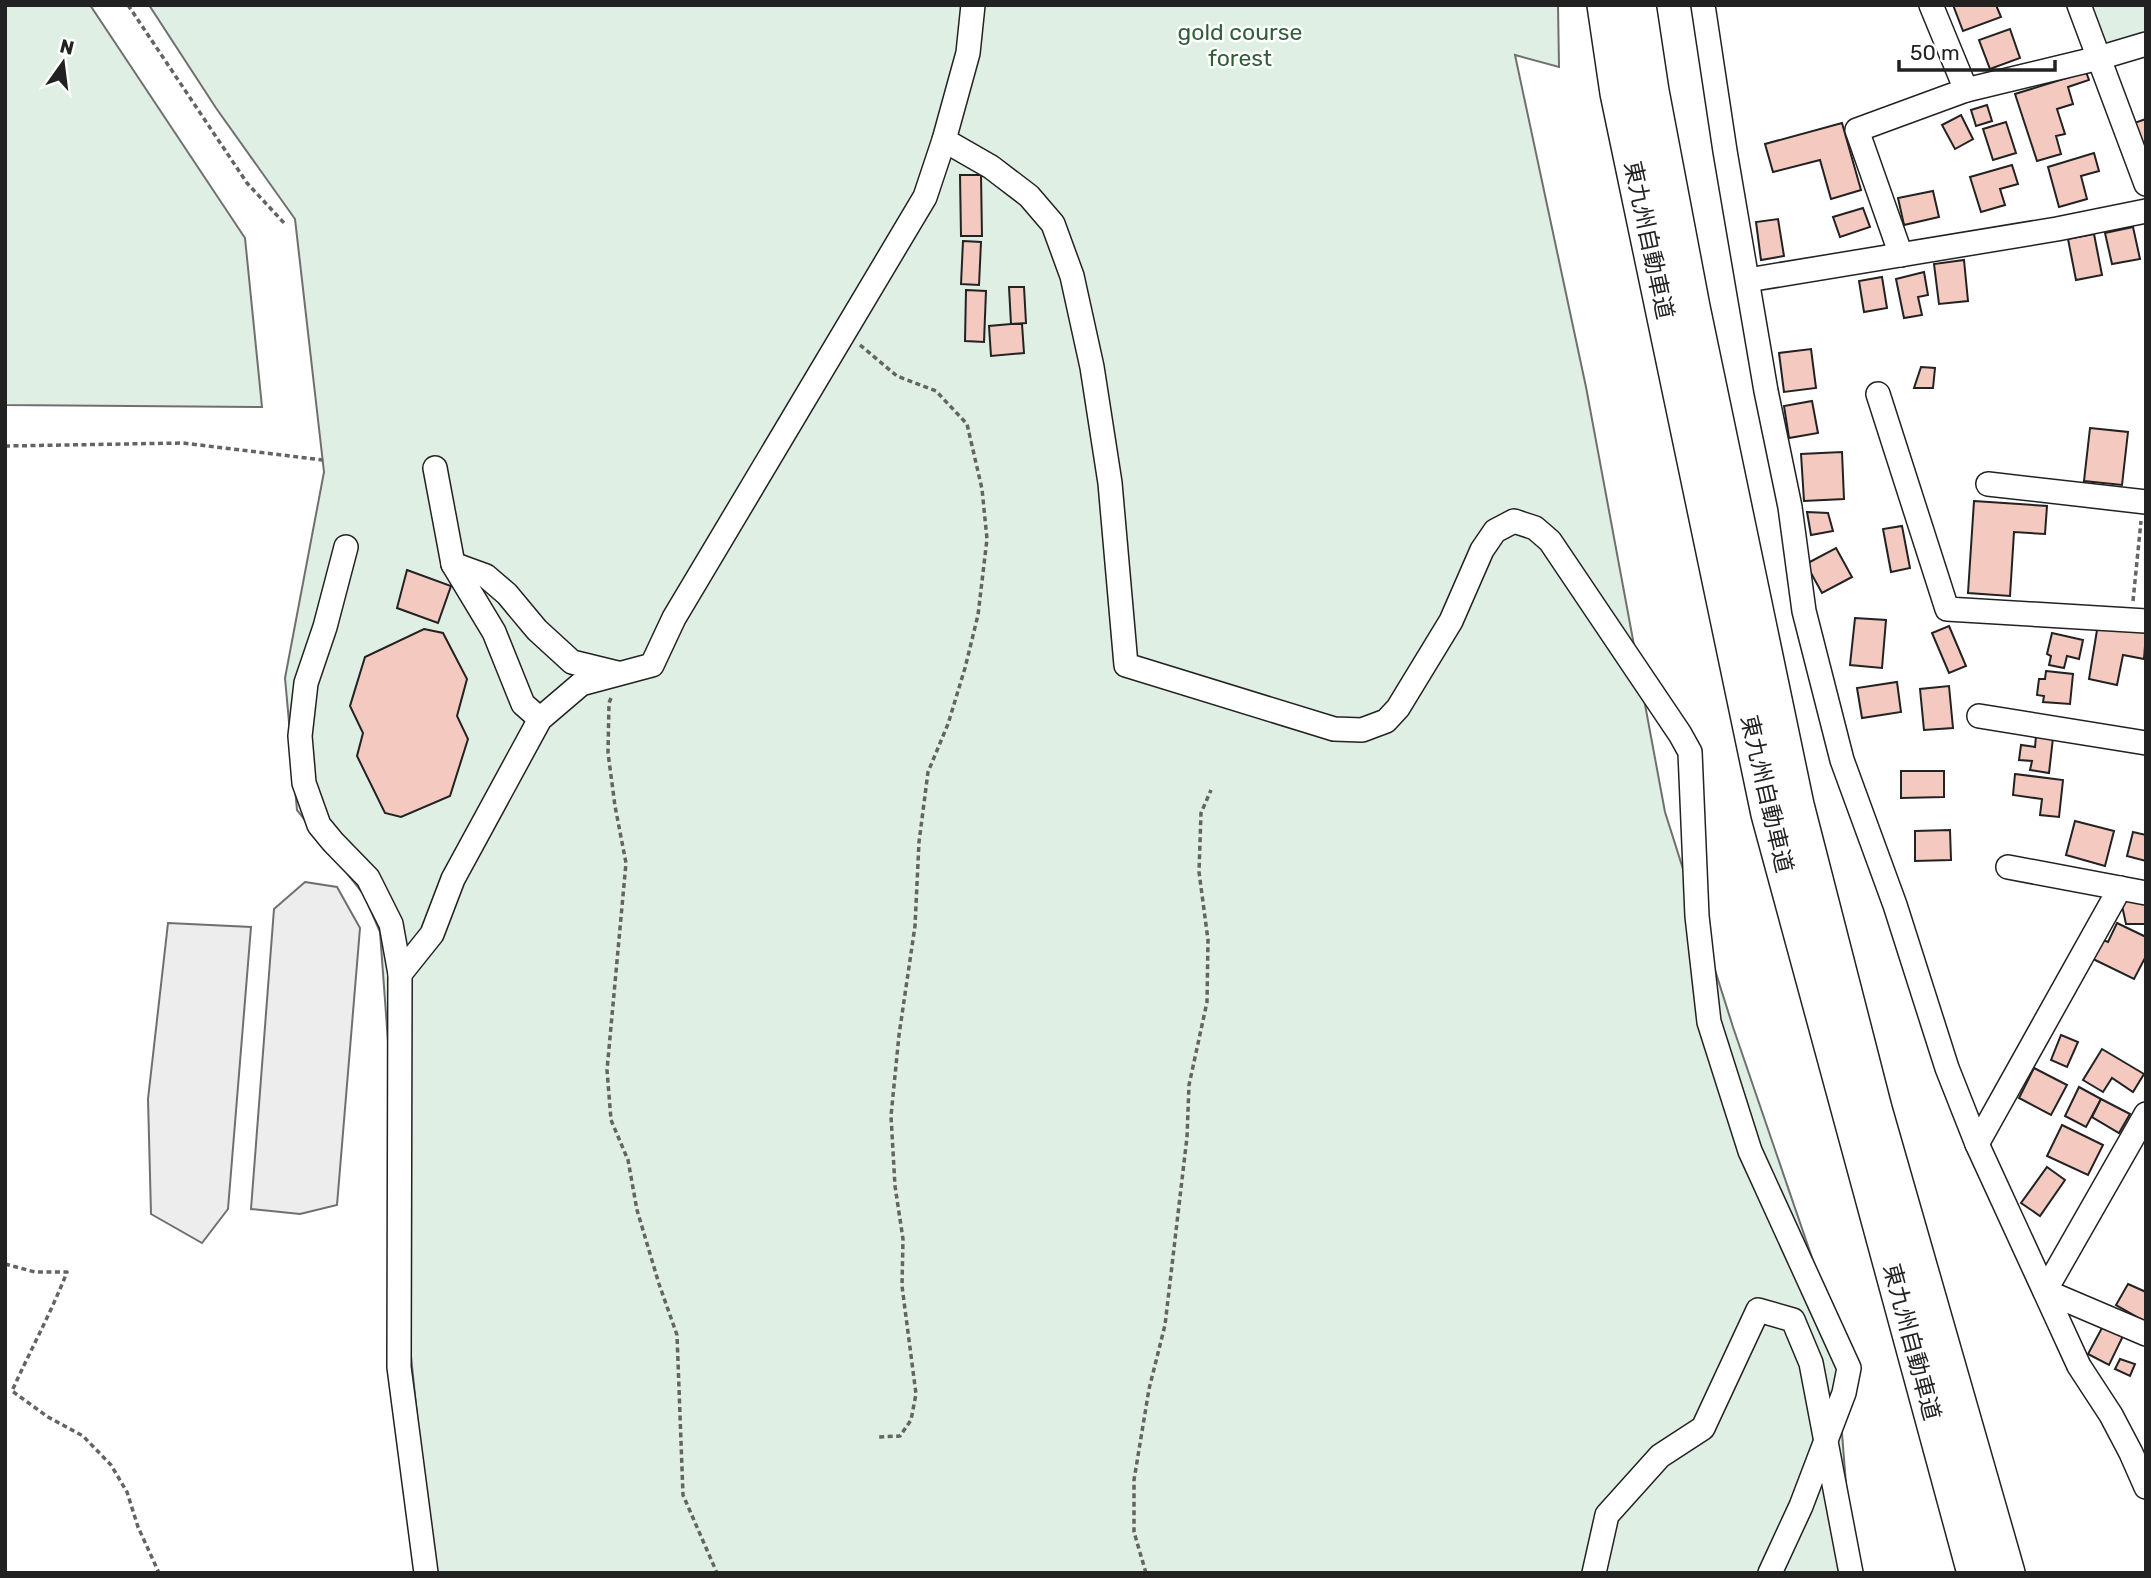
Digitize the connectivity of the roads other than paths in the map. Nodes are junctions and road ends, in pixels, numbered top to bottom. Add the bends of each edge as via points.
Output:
1 (973, 5) edge
2 (1605, 5) edge
3 (1638, 5) edge
4 (1703, 5) edge
5 (1931, 5) edge
6 (2079, 5) edge
7 (2146, 44) edge
8 (2099, 58) junction
9 (1966, 90) junction
10 (944, 140) junction
11 (2146, 184) edge
12 (2146, 211) edge
13 (1901, 255) junction
14 (1748, 280) junction
15 (1878, 394) dead end
16 (435, 468) dead end
17 (1988, 484) dead end
18 (2144, 502) edge
19 (346, 547) dead end
20 (453, 564) junction
21 (2138, 620) edge
22 (624, 674) junction
23 (1979, 716) dead end
24 (540, 719) junction
25 (2146, 743) edge
26 (2008, 867) dead end
27 (2120, 888) junction
28 (2146, 893) edge
29 (400, 974) junction
30 (2146, 1114) edge
31 (1976, 1144) junction
32 (2045, 1291) junction
33 (2146, 1334) edge
34 (1826, 1441) junction
35 (2146, 1487) edge
36 (426, 1573) edge
37 (1594, 1573) edge
38 (1770, 1573) edge
39 (1851, 1573) edge
40 (1975, 1573) edge
41 (2007, 1573) edge

1 - 10 street via 968,53
2 - 40 highway, 東九州自動車道 via 1618,93 1769,814
3 - 41 highway, 東九州自動車道 via 1692,307 1796,805 1874,1109
4 - 14 street
5 - 9 street
6 - 8 street
7 - 8 street
8 - 9 street
8 - 11 street
9 - 13 street via 1857,130
10 - 22 street via 925,197 674,618 652,665
10 - 34 street via 1029,196 1053,224 1072,276 1110,484 1126,665 1334,729 1362,730 1386,721 1398,708 1451,621 1482,550 1495,531 1514,521 1535,528 1550,541 1681,733 1690,752 1697,916 1709,1022 1750,1152 1849,1368
12 - 13 street
13 - 14 street
14 - 31 street via 1790,507 1804,611 1842,760
15 - 21 street via 1947,609
16 - 20 street
17 - 18 street
19 - 29 street via 306,683 300,736 304,783 319,825 368,878 391,924
20 - 22 street via 486,576 572,662
20 - 24 street via 494,632 523,704
22 - 24 street via 581,684
23 - 25 street
24 - 29 street via 453,879 432,934
26 - 27 street
27 - 28 street
27 - 31 street
29 - 36 street via 399,1367
30 - 32 street
31 - 32 street
32 - 33 street
32 - 35 street via 2079,1366 2116,1425
34 - 37 street via 1811,1363 1793,1320 1759,1310 1703,1428 1660,1455 1606,1515
34 - 38 street
34 - 39 street

